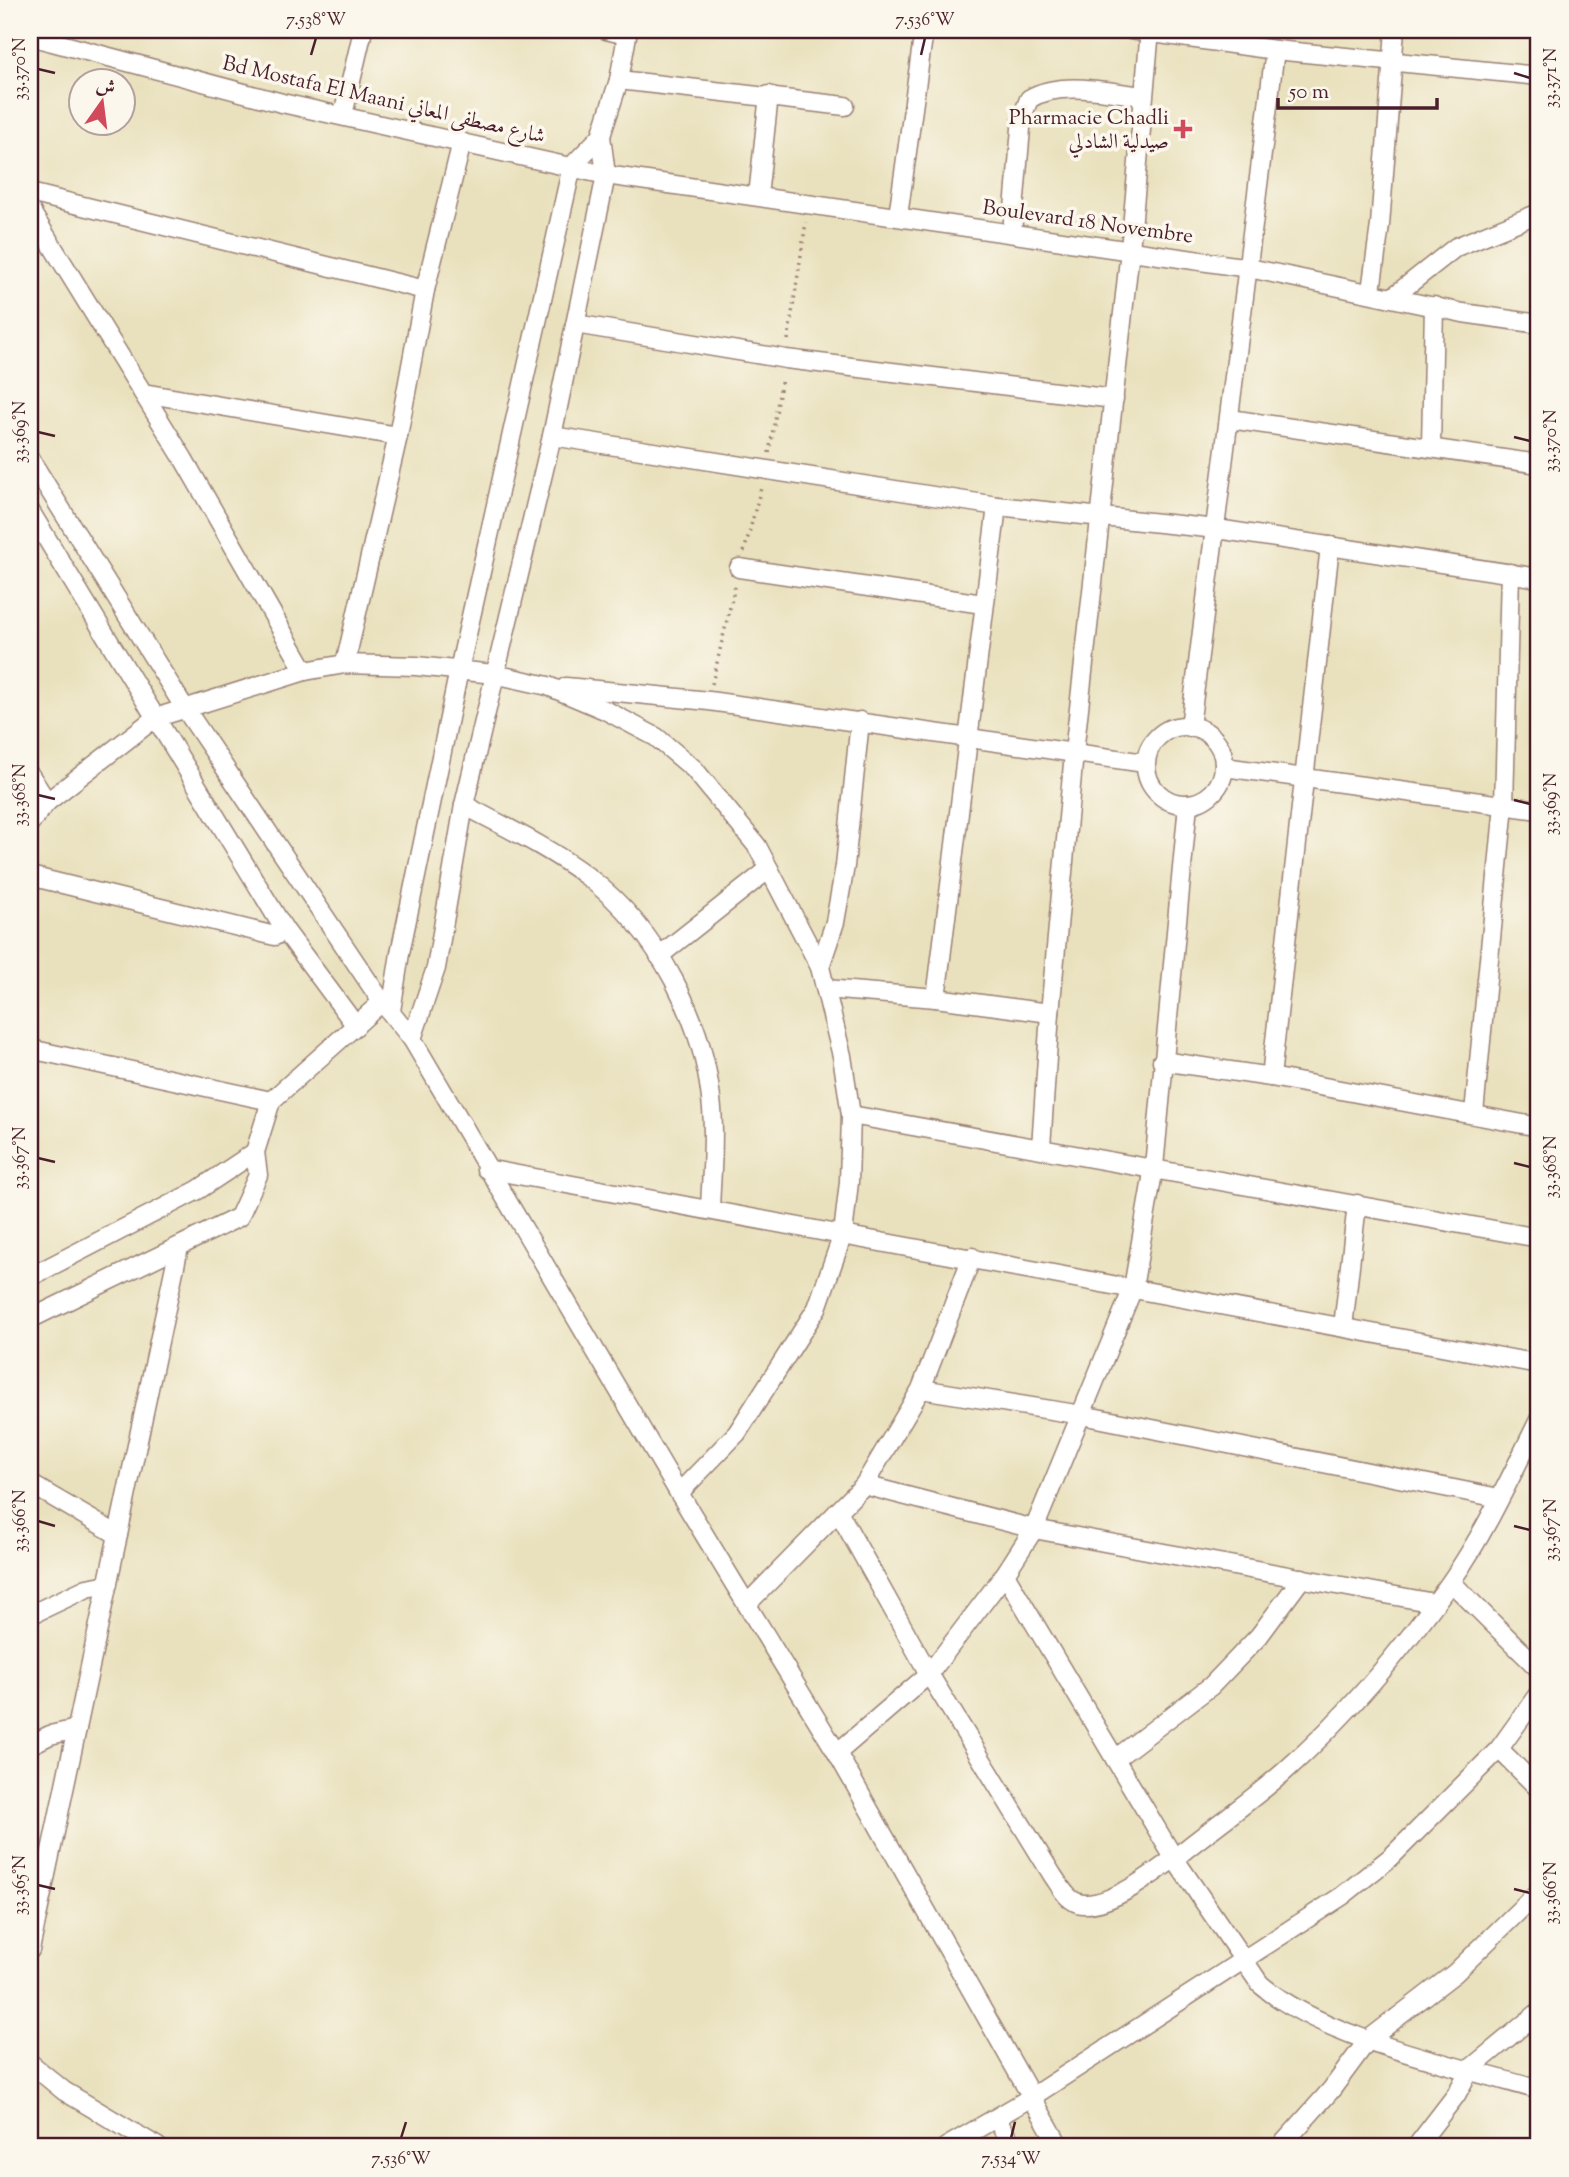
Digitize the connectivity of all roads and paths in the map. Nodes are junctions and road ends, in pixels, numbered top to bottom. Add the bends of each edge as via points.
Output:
1 (363, 30) edge
2 (606, 30) edge
3 (924, 30) edge
4 (1131, 30) edge
5 (1395, 30) edge
6 (1150, 31) edge
7 (628, 32) edge
8 (39, 35) edge
9 (1275, 50) junction
10 (1392, 61) junction
11 (1539, 76) edge
12 (619, 80) junction
13 (769, 95) junction
14 (1142, 96) junction
15 (845, 106) dead end
16 (343, 115) junction
17 (601, 136) junction
18 (462, 142) junction
19 (572, 166) junction
20 (606, 175) junction
21 (30, 193) edge
22 (758, 195) junction
23 (30, 210) edge
24 (1539, 213) edge
25 (898, 216) junction
26 (1012, 232) junction
27 (1130, 250) junction
28 (1249, 268) junction
29 (425, 290) junction
30 (1371, 291) junction
31 (1394, 296) junction
32 (1434, 306) junction
33 (575, 324) junction
34 (1539, 324) edge
35 (143, 393) junction
36 (1114, 399) junction
37 (1230, 419) junction
38 (398, 436) junction
39 (552, 436) junction
40 (1431, 446) junction
41 (30, 459) edge
42 (1539, 464) edge
43 (997, 506) junction
44 (30, 511) edge
45 (1102, 517) junction
46 (1217, 529) junction
47 (1330, 546) junction
48 (739, 568) dead end
49 (1510, 573) junction
50 (1539, 578) edge
51 (983, 604) junction
52 (345, 664) junction
53 (459, 670) junction
54 (305, 671) junction
55 (494, 674) junction
56 (548, 686) junction
57 (184, 707) junction
58 (155, 718) junction
59 (860, 721) junction
60 (1190, 727) junction
61 (966, 739) junction
62 (1074, 753) junction
63 (1145, 763) junction
64 (1224, 767) junction
65 (30, 775) edge
66 (1303, 776) junction
67 (47, 802) junction
68 (1188, 804) junction
69 (464, 805) junction
70 (1504, 805) junction
71 (1539, 810) edge
72 (30, 823) edge
73 (769, 869) junction
74 (30, 876) edge
75 (284, 929) junction
76 (659, 956) junction
77 (820, 967) junction
78 (826, 989) junction
79 (936, 998) junction
80 (387, 1007) junction
81 (1050, 1013) junction
82 (356, 1026) junction
83 (412, 1039) junction
84 (30, 1049) edge
85 (1162, 1061) junction
86 (1271, 1077) junction
87 (271, 1101) junction
88 (1474, 1113) junction
89 (850, 1115) junction
90 (1539, 1128) edge
91 (1041, 1147) junction
92 (255, 1152) junction
93 (1154, 1167) junction
94 (486, 1169) junction
95 (1357, 1204) junction
96 (710, 1210) junction
97 (843, 1234) junction
98 (1539, 1238) edge
99 (179, 1247) junction
100 (972, 1257) junction
101 (30, 1277) edge
102 (1133, 1288) junction
103 (30, 1319) edge
104 (1343, 1327) junction
105 (1539, 1364) edge
106 (921, 1389) junction
107 (1083, 1415) junction
108 (1539, 1420) edge
109 (31, 1484) edge
110 (864, 1485) junction
111 (679, 1493) junction
112 (1499, 1499) junction
113 (838, 1511) junction
114 (1034, 1529) junction
115 (118, 1535) junction
116 (1005, 1574) junction
117 (1302, 1578) junction
118 (1451, 1582) junction
119 (108, 1584) junction
120 (1434, 1604) junction
121 (747, 1605) junction
122 (30, 1615) edge
123 (1539, 1669) edge
124 (929, 1674) junction
125 (1539, 1693) edge
126 (77, 1729) junction
127 (30, 1745) edge
128 (1499, 1749) junction
129 (837, 1753) junction
130 (1115, 1759) junction
131 (1539, 1788) edge
132 (1174, 1858) junction
133 (1539, 1891) edge
134 (31, 1941) edge
135 (1240, 1960) junction
136 (1539, 2012) edge
137 (1368, 2040) junction
138 (30, 2063) edge
139 (1470, 2069) junction
140 (1539, 2090) edge
141 (1030, 2098) junction
142 (996, 2118) junction
143 (158, 2147) edge
144 (946, 2147) edge
145 (1013, 2147) edge
146 (1060, 2147) edge
147 (1280, 2147) edge
148 (1416, 2147) edge

1 - 16 street
2 - 7 street
3 - 25 street
4 - 6 street
5 - 10 street
6 - 9 street
6 - 14 street
7 - 12 street
8 - 16 street, Bd Mostafa El Maani شارع مصطفى المعاني via 282,103
9 - 10 street
9 - 28 street
10 - 11 street
10 - 30 street via 1380,236
12 - 13 street
12 - 17 street
13 - 15 street
13 - 22 street
14 - 26 street via 1064,90 1029,99 1022,117
14 - 27 street
16 - 18 street, Bd Mostafa El Maani شارع مصطفى المعاني
17 - 19 street
17 - 20 street
18 - 19 street, Bd Mostafa El Maani شارع مصطفى المعاني
18 - 29 street
19 - 20 street, Bd Mostafa El Maani شارع مصطفى المعاني
19 - 53 street
20 - 22 street, Boulevard 18 Novembre
20 - 33 street
21 - 29 street
22 - 25 street, Boulevard 18 Novembre
23 - 35 street
24 - 31 street via 1455,247
25 - 26 street, Boulevard 18 Novembre
26 - 27 street, Boulevard 18 Novembre
27 - 28 street, Boulevard 18 Novembre
27 - 36 street
28 - 30 street, Boulevard 18 Novembre
28 - 37 street
29 - 38 street
30 - 31 street, Boulevard 18 Novembre
31 - 32 street, Boulevard 18 Novembre
32 - 34 street, Boulevard 18 Novembre
32 - 40 street
33 - 36 street via 786,359
33 - 39 street
35 - 38 street
35 - 54 street
36 - 45 street
37 - 40 street
37 - 46 street
38 - 52 street
39 - 43 street
39 - 55 street
40 - 42 street
41 - 57 street
43 - 45 street
43 - 51 street
44 - 58 street
45 - 46 street
45 - 62 street
46 - 47 street
46 - 60 street
47 - 49 street
47 - 66 street
48 - 51 street
49 - 50 street
49 - 70 street
51 - 61 street
52 - 53 street
52 - 54 street
53 - 55 street
53 - 80 street
54 - 57 street
55 - 56 street
55 - 69 street
56 - 59 street
56 - 73 street via 656,737 694,769 757,846
57 - 58 street
57 - 80 street
58 - 67 street
58 - 75 street
59 - 61 street
59 - 77 street via 845,866 835,922
60 - 63 street via 1161,734
60 - 64 street via 1212,737
61 - 62 street
61 - 79 street
62 - 63 street
62 - 81 street
63 - 68 street via 1157,793
64 - 66 street
64 - 68 street via 1216,788 1199,802
65 - 67 street
66 - 70 street
66 - 86 street
67 - 72 street
68 - 85 street
69 - 76 street via 587,876 614,899
69 - 83 street via 436,968
70 - 71 street
70 - 88 street
73 - 76 street
73 - 77 street
74 - 75 street via 275,936
75 - 82 street
76 - 96 street via 683,996 701,1053 712,1108
77 - 78 street
78 - 79 street
78 - 89 street
79 - 81 street
80 - 82 street
80 - 83 street
81 - 91 street
82 - 87 street
83 - 94 street
84 - 87 street
85 - 86 street
85 - 93 street
86 - 88 street
87 - 92 street
88 - 90 street
89 - 91 street
89 - 97 street
91 - 93 street
92 - 99 street via 258,1175 239,1217
92 - 101 street via 198,1190
93 - 95 street
93 - 102 street
94 - 96 street
94 - 111 street
95 - 98 street
95 - 104 street
96 - 97 street
97 - 100 street
97 - 111 street via 817,1308 781,1368 737,1433
99 - 103 street
99 - 115 street
100 - 102 street
100 - 106 street
102 - 104 street
102 - 107 street
104 - 105 street
106 - 107 street
106 - 110 street
107 - 112 street
107 - 114 street
108 - 112 street
109 - 115 street
110 - 113 street
110 - 114 street
111 - 121 street
112 - 118 street
113 - 121 street
113 - 124 street
114 - 116 street
114 - 117 street
115 - 119 street
116 - 124 street
116 - 130 street
117 - 120 street
117 - 130 street via 1259,1636 1211,1686
118 - 120 street
118 - 123 street
119 - 122 street via 87,1588
119 - 126 street
120 - 132 street via 1377,1676 1286,1770
121 - 129 street
124 - 129 street
124 - 132 street via 1071,1900 1098,1903
125 - 128 street
126 - 127 street
126 - 134 street
128 - 131 street
128 - 135 street via 1381,1865 1294,1930
129 - 141 street
130 - 132 street
132 - 135 street
133 - 137 street via 1455,1973
135 - 137 street via 1276,1998
135 - 141 street
136 - 139 street
137 - 139 street
137 - 147 street
138 - 143 street via 64,2091
139 - 140 street
139 - 148 street
141 - 142 street
141 - 146 street
142 - 144 street
142 - 145 street

